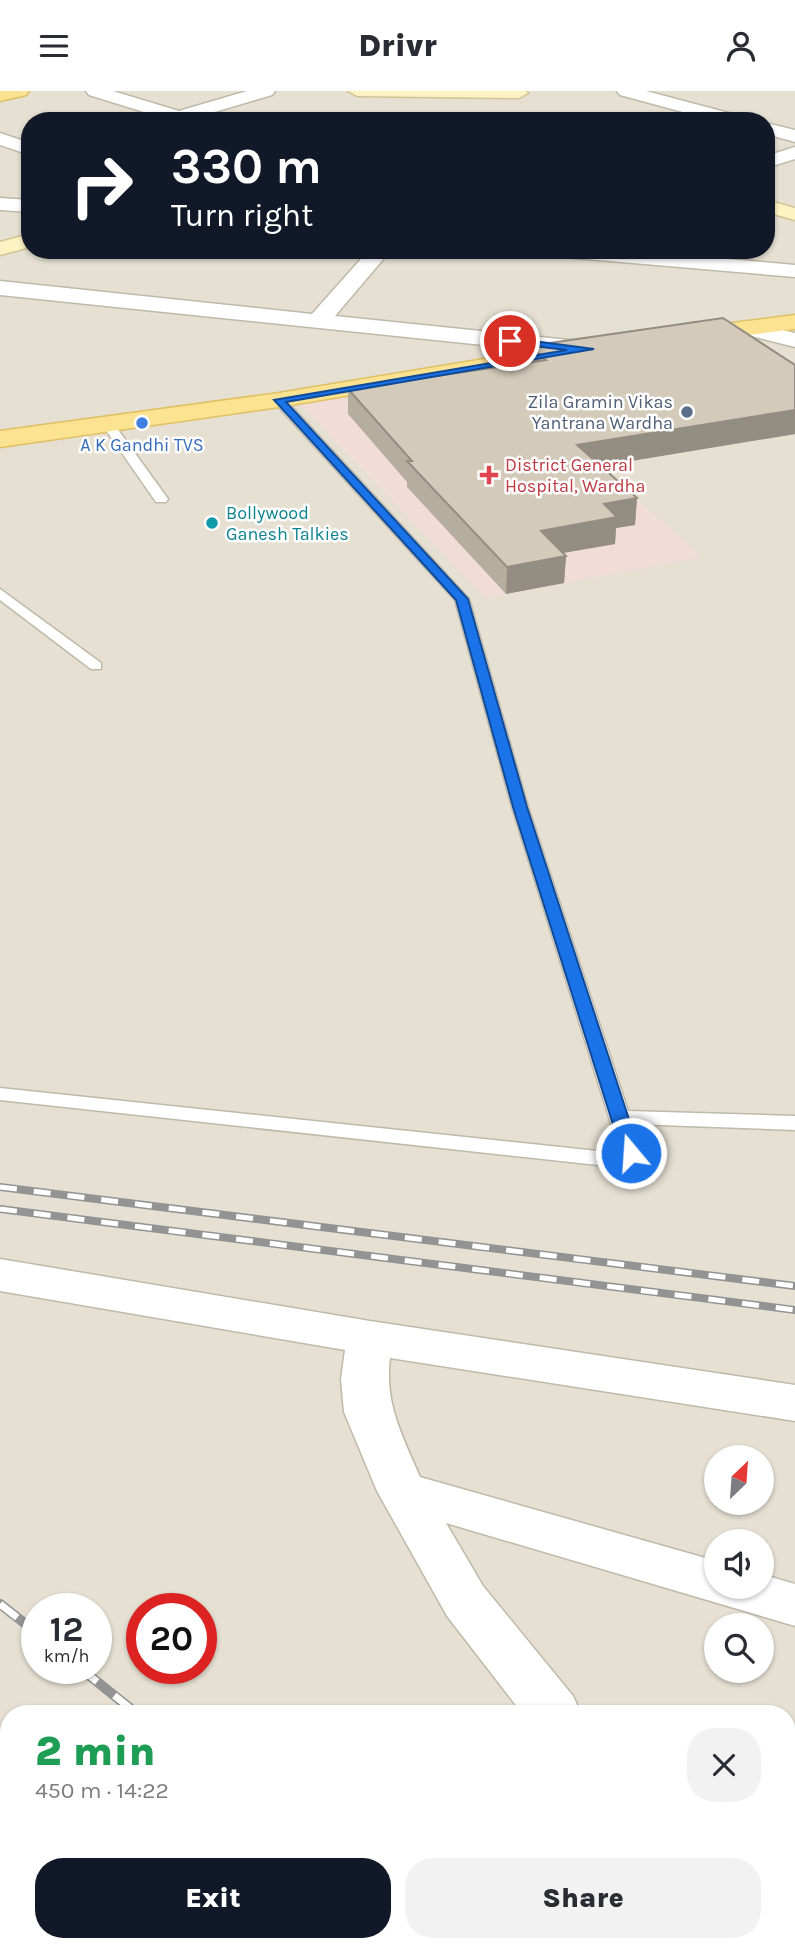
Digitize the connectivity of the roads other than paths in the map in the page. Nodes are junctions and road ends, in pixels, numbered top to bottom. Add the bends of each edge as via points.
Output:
1 (20, 91) edge
2 (95, 91) edge
3 (266, 91) edge
4 (626, 91) edge
5 (358, 92) edge
6 (522, 92) edge
7 (0, 96) edge
8 (360, 111) dead end
9 (526, 111) dead end
10 (157, 112) edge
11 (200, 112) edge
12 (704, 112) edge
13 (775, 130) edge
14 (795, 136) edge
15 (0, 139) edge
16 (21, 146) edge
17 (795, 153) edge
18 (775, 159) edge
19 (21, 160) edge
20 (10, 163) dead end
21 (0, 204) edge
22 (21, 205) edge
23 (775, 209) edge
24 (795, 214) edge
25 (21, 243) edge
26 (0, 249) edge
27 (373, 259) edge
28 (654, 259) edge
29 (795, 271) edge
30 (6, 293) edge
31 (795, 314) edge
32 (319, 320) junction
33 (795, 321) edge
34 (747, 328) junction
35 (795, 340) edge
36 (561, 346) junction
37 (589, 349) junction
38 (279, 400) junction
39 (107, 423) junction
40 (0, 425) edge
41 (0, 439) edge
42 (161, 499) dead end
43 (0, 593) edge
44 (96, 666) dead end
45 (0, 1094) edge
46 (619, 1117) junction
47 (795, 1123) edge
48 (0, 1275) edge
49 (370, 1338) junction
50 (795, 1403) edge
51 (402, 1491) junction
52 (704, 1579) edge
53 (774, 1599) edge
54 (795, 1605) edge
55 (548, 1705) edge

1 - 7 main road
2 - 10 street
3 - 11 street
4 - 12 street
5 - 6 street
5 - 8 street
6 - 9 street
13 - 14 street
15 - 16 street
17 - 18 street
19 - 20 street
21 - 22 street
23 - 24 street
25 - 26 street
27 - 32 street
28 - 29 street
30 - 32 street
31 - 34 main road via 666,335
32 - 36 street
33 - 34 main road
34 - 35 street
36 - 37 street
36 - 37 main road via 614,342
36 - 40 main road
37 - 38 main road
38 - 39 main road
38 - 46 lane via 462,599 520,807
39 - 41 main road
39 - 42 lane
43 - 44 lane
45 - 46 lane via 607,1159 631,1153
46 - 47 lane
48 - 49 street
49 - 50 street
49 - 51 street via 364,1379 368,1412
51 - 52 street
51 - 55 street via 466,1601
53 - 54 street

